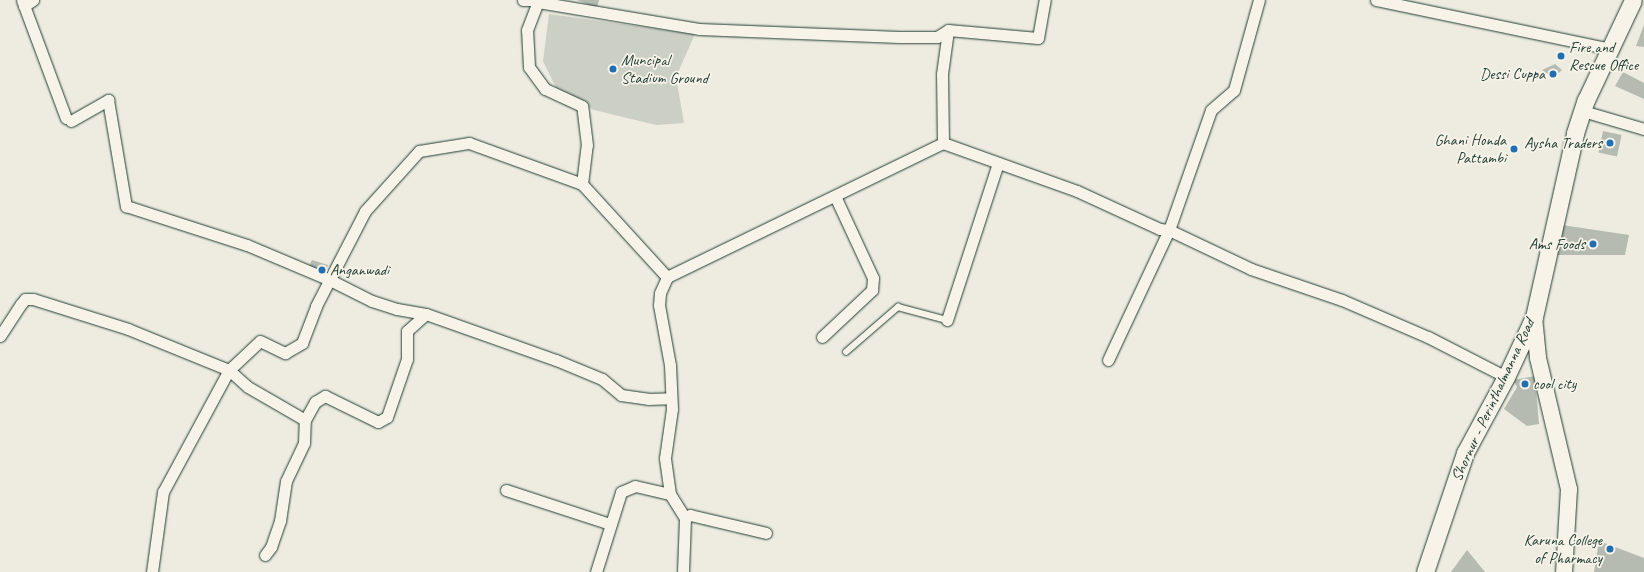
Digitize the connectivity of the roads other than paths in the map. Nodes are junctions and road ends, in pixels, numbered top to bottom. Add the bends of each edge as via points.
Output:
1 (523, 0) edge
2 (1045, 0) edge
3 (1259, 0) edge
4 (1376, 0) edge
5 (1633, 0) edge
6 (538, 1) edge
7 (27, 2) edge
8 (948, 30) junction
9 (1611, 48) junction
10 (1583, 111) junction
11 (1644, 129) edge
12 (943, 143) junction
13 (998, 163) junction
14 (582, 184) junction
15 (835, 196) junction
16 (1169, 230) junction
17 (667, 278) junction
18 (330, 280) junction
19 (426, 314) junction
20 (1534, 317) junction
21 (947, 320) joint
22 (0, 336) edge
23 (822, 337) dead end
24 (846, 352) dead end
25 (1108, 360) dead end
26 (229, 370) junction
27 (1506, 377) junction
28 (671, 398) junction
29 (304, 420) junction
30 (506, 490) dead end
31 (670, 494) junction
32 (685, 518) junction
33 (610, 524) junction
34 (766, 533) dead end
35 (265, 555) dead end
36 (152, 572) edge
37 (596, 572) edge
38 (683, 572) edge
39 (1425, 572) edge
40 (1564, 572) edge

1 - 6 street
2 - 8 street via 1038,38
3 - 16 street via 1234,90 1211,110
4 - 9 street
5 - 9 main road, Shornur - Perinthalmanna Road
6 - 8 street via 699,28 906,37 937,37
6 - 14 street via 527,30 529,67 545,89 582,106 587,145
7 - 18 street via 68,119 108,100 126,206 248,245
8 - 12 street via 942,74
9 - 10 main road, Shornur - Perinthalmanna Road
10 - 11 street
10 - 20 main road, Shornur - Perinthalmanna Road via 1567,163
12 - 13 street
12 - 15 street
13 - 16 street via 1077,191 1160,229
13 - 21 street
14 - 17 street
14 - 18 street via 469,143 419,151 366,210
15 - 17 street
15 - 23 street via 873,278 872,290
16 - 25 street
16 - 27 street via 1251,269 1356,306 1428,337
17 - 28 street via 660,293 659,305 670,365
18 - 19 street via 372,301
18 - 26 street via 302,343 285,353 260,341
19 - 28 street via 588,373 602,379 621,395 648,399
19 - 29 street via 407,331 406,359 389,411 383,421 378,422 325,396 315,402
20 - 27 main road, Shornur - Perinthalmanna Road
20 - 40 main road via 1538,358 1569,489
21 - 24 lane via 898,306
22 - 26 street via 25,299 33,300 128,329
26 - 29 street via 248,387
26 - 36 street via 163,492
27 - 39 main road, Shornur - Perinthalmanna Road via 1465,453
28 - 31 street via 665,458
29 - 35 street via 304,443 286,481 280,521 271,547
30 - 33 street
31 - 32 street
31 - 33 street via 652,488 628,488 621,492
32 - 34 street via 690,515
32 - 38 street
33 - 37 street

